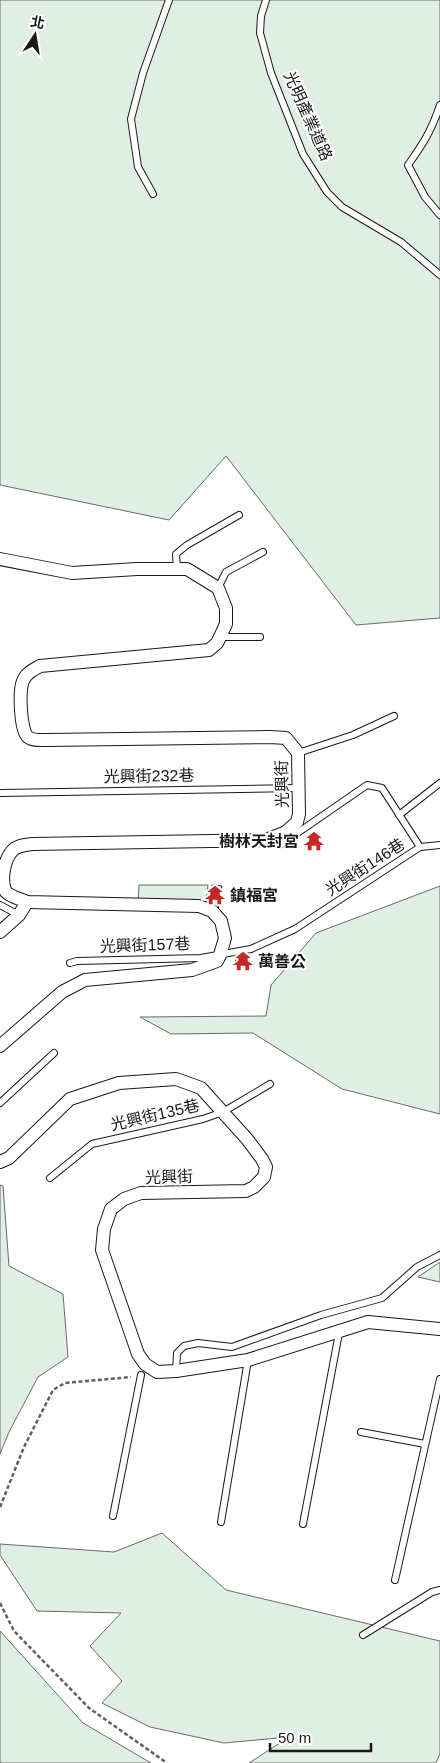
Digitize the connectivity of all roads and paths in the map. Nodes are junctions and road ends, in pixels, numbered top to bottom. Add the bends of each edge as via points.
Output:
1 (169, 0) edge
2 (266, 0) edge
3 (440, 105) edge
4 (152, 194) dead end
5 (440, 215) edge
6 (440, 275) edge
7 (239, 515) dead end
8 (263, 552) dead end
9 (0, 560) edge
10 (177, 569) junction
11 (218, 588) junction
12 (220, 636) junction
13 (260, 637) dead end
14 (394, 716) dead end
15 (298, 753) junction
16 (440, 783) edge
17 (298, 788) junction
18 (0, 793) edge
19 (399, 816) junction
20 (266, 840) junction
21 (440, 845) edge
22 (420, 847) junction
23 (27, 902) junction
24 (0, 906) edge
25 (18, 915) junction
26 (0, 932) edge
27 (220, 955) junction
28 (70, 963) dead end
29 (0, 1046) edge
30 (54, 1054) dead end
31 (270, 1084) dead end
32 (0, 1104) edge
33 (223, 1112) junction
34 (0, 1162) edge
35 (50, 1178) dead end
36 (440, 1255) edge
37 (440, 1329) edge
38 (339, 1333) junction
39 (248, 1360) junction
40 (176, 1371) junction
41 (141, 1375) joint
42 (440, 1379) edge
43 (361, 1432) dead end
44 (425, 1444) junction
45 (0, 1507) edge
46 (113, 1516) dead end
47 (221, 1522) dead end
48 (304, 1524) dead end
49 (395, 1580) dead end
50 (440, 1590) edge
51 (0, 1604) edge
52 (363, 1635) dead end
53 (167, 1763) edge

1 - 4 lane via 143,73 131,119 138,167
2 - 6 lane, 光明產業道路 via 260,34 271,73 303,154 327,192 342,207 401,242
3 - 5 lane via 434,127 408,165 425,198
7 - 10 lane via 176,554
8 - 11 lane via 226,572
9 - 10 street via 72,572
10 - 11 street via 187,570
11 - 12 street via 226,608 226,624
12 - 13 lane
12 - 15 street, 光興街 via 208,650 40,666 29,672 20,691 24,732 35,740 270,736 286,738
14 - 15 lane via 353,735
15 - 17 street, 光興街
16 - 19 lane
17 - 18 lane, 光興街232巷
17 - 20 street, 光興街 via 298,822 286,832
19 - 20 lane, 光興街146巷 via 382,788 367,785 280,845
19 - 22 lane, 光興街146巷
20 - 23 street, 光興街 via 20,845 1,871 1,884 6,892
21 - 22 lane
22 - 27 lane, 光興街146巷 via 295,929 251,948
23 - 25 street
23 - 27 street, 光興街 via 199,906 212,911 221,921 225,938
24 - 25 lane
25 - 26 street
27 - 28 lane, 光興街157巷
27 - 29 street via 217,961 192,970 86,980 62,992
30 - 32 lane
31 - 33 lane, 光興街135巷
33 - 34 street, 光興街 via 201,1088 176,1080 119,1083 70,1099 9,1158
33 - 35 lane, 光興街135巷 via 92,1144
33 - 40 street, 光興街 via 262,1159 266,1167 264,1177 246,1191 141,1193 124,1199 111,1209 104,1229 102,1250 138,1354 157,1372
36 - 40 lane via 417,1267 382,1298 232,1346 198,1343 184,1346 177,1353
37 - 38 street, 光興街 via 368,1322
38 - 39 street, 光興街
38 - 48 lane
39 - 40 street, 光興街
39 - 47 lane
41 - 45 path via 65,1383 52,1390
41 - 46 lane
42 - 44 lane
43 - 44 lane
44 - 49 lane
50 - 52 lane
51 - 53 path via 14,1631 89,1708

